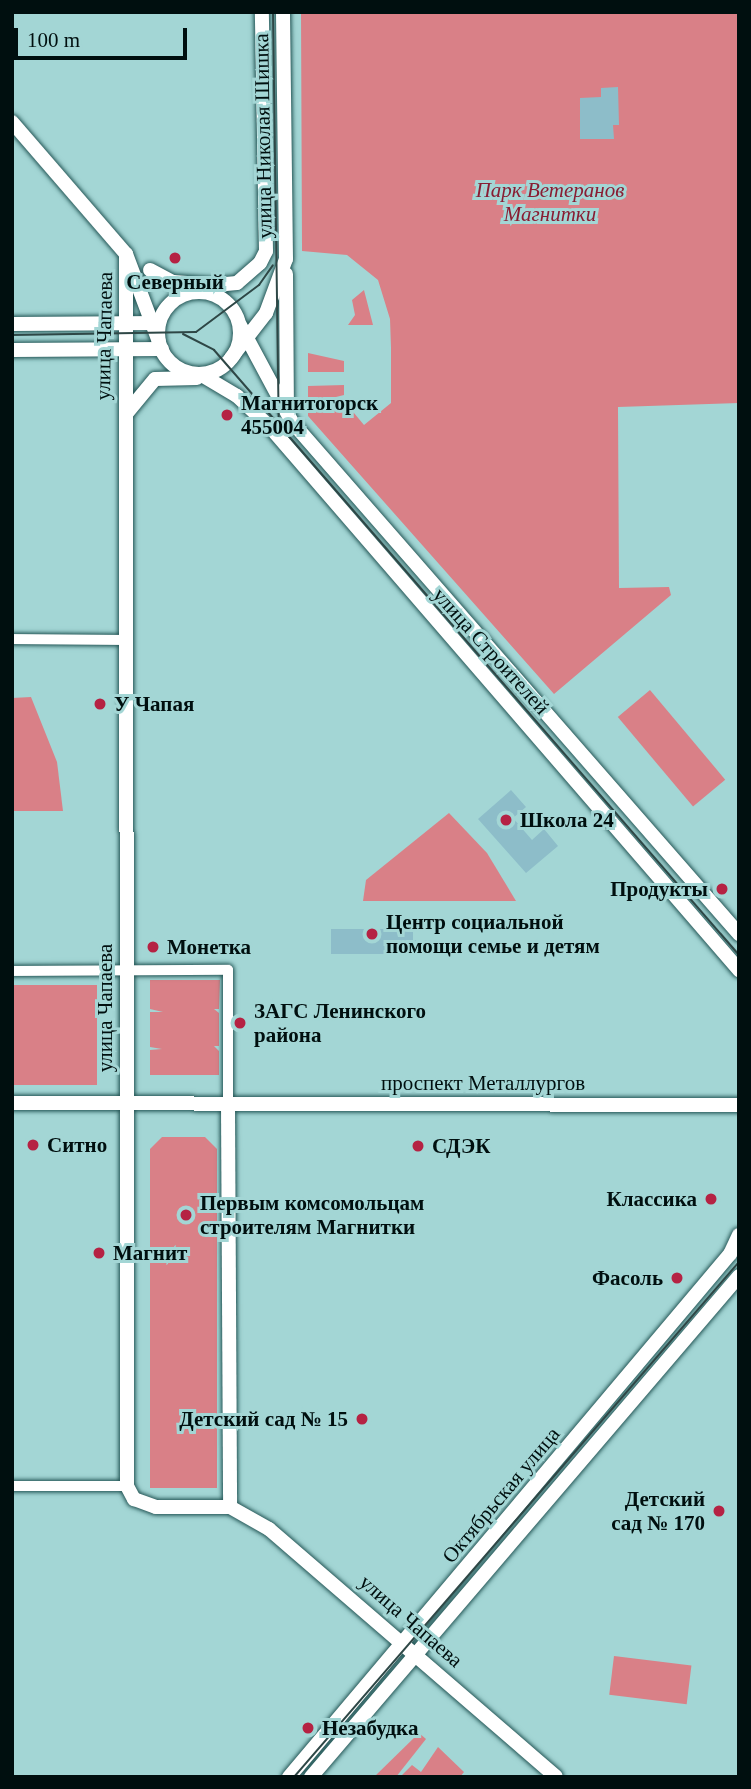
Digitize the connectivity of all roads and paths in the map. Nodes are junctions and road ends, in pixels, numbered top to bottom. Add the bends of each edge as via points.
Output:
1 (262, 12) edge
2 (283, 12) edge
3 (12, 122) edge
4 (126, 254) junction
5 (286, 259) junction
6 (237, 283) junction
7 (198, 289) junction
8 (123, 323) junction
9 (157, 323) junction
10 (12, 324) edge
11 (240, 325) junction
12 (249, 340) junction
13 (160, 346) junction
14 (12, 350) edge
15 (123, 350) junction
16 (231, 358) junction
17 (194, 373) junction
18 (155, 379) junction
19 (218, 383) junction
20 (288, 416) junction
21 (124, 418) junction
22 (12, 639) edge
23 (123, 640) junction
24 (739, 934) edge
25 (736, 961) edge
26 (125, 970) junction
27 (12, 971) edge
28 (12, 1103) edge
29 (126, 1105) junction
30 (228, 1105) junction
31 (739, 1105) edge
32 (739, 1235) edge
33 (739, 1276) edge
34 (12, 1486) edge
35 (127, 1486) junction
36 (230, 1507) junction
37 (404, 1642) junction
38 (417, 1653) junction
39 (289, 1777) edge
40 (311, 1777) edge
41 (556, 1777) edge

1 - 6 street, улица Николая Шишка via 265,251 253,274
2 - 5 street, улица Николая Шишка
3 - 4 street
4 - 7 street via 150,270
4 - 8 street, улица Чапаева
4 - 9 street
5 - 12 street, улица Николая Шишка via 274,298
5 - 20 street, улица Николая Шишка
6 - 7 street
6 - 7 street, улица Николая Шишка
7 - 9 street via 172,302
7 - 11 street via 229,304
8 - 9 street
8 - 10 street
8 - 15 street, улица Чапаева
9 - 13 street
11 - 12 street, улица Строителей
11 - 16 street
12 - 16 street, улица Николая Шишка
12 - 20 street, улица Строителей
13 - 15 street
13 - 17 street
14 - 15 street
15 - 21 street, улица Чапаева
16 - 17 street
17 - 18 street
17 - 19 street, улица Строителей
18 - 19 street
18 - 21 street, улица Чапаева via 133,399
19 - 25 street, улица Строителей via 270,427
20 - 24 street, улица Строителей
21 - 23 street, улица Чапаева
22 - 23 street
23 - 26 street, улица Чапаева
26 - 27 street
26 - 29 street, улица Чапаева
26 - 30 street via 228,970
28 - 29 street, проспект Металлургов
29 - 30 street, проспект Металлургов
29 - 35 street, улица Чапаева
30 - 31 street, проспект Металлургов
30 - 36 street
32 - 37 street, Октябрьская улица via 730,1254
33 - 38 street, Октябрьская улица
34 - 35 street
35 - 36 street, улица Чапаева via 134,1499 156,1507
36 - 37 street, улица Чапаева via 269,1529
37 - 38 street, улица Чапаева
37 - 39 street, Октябрьская улица
38 - 40 street, Октябрьская улица
38 - 41 street, улица Чапаева

